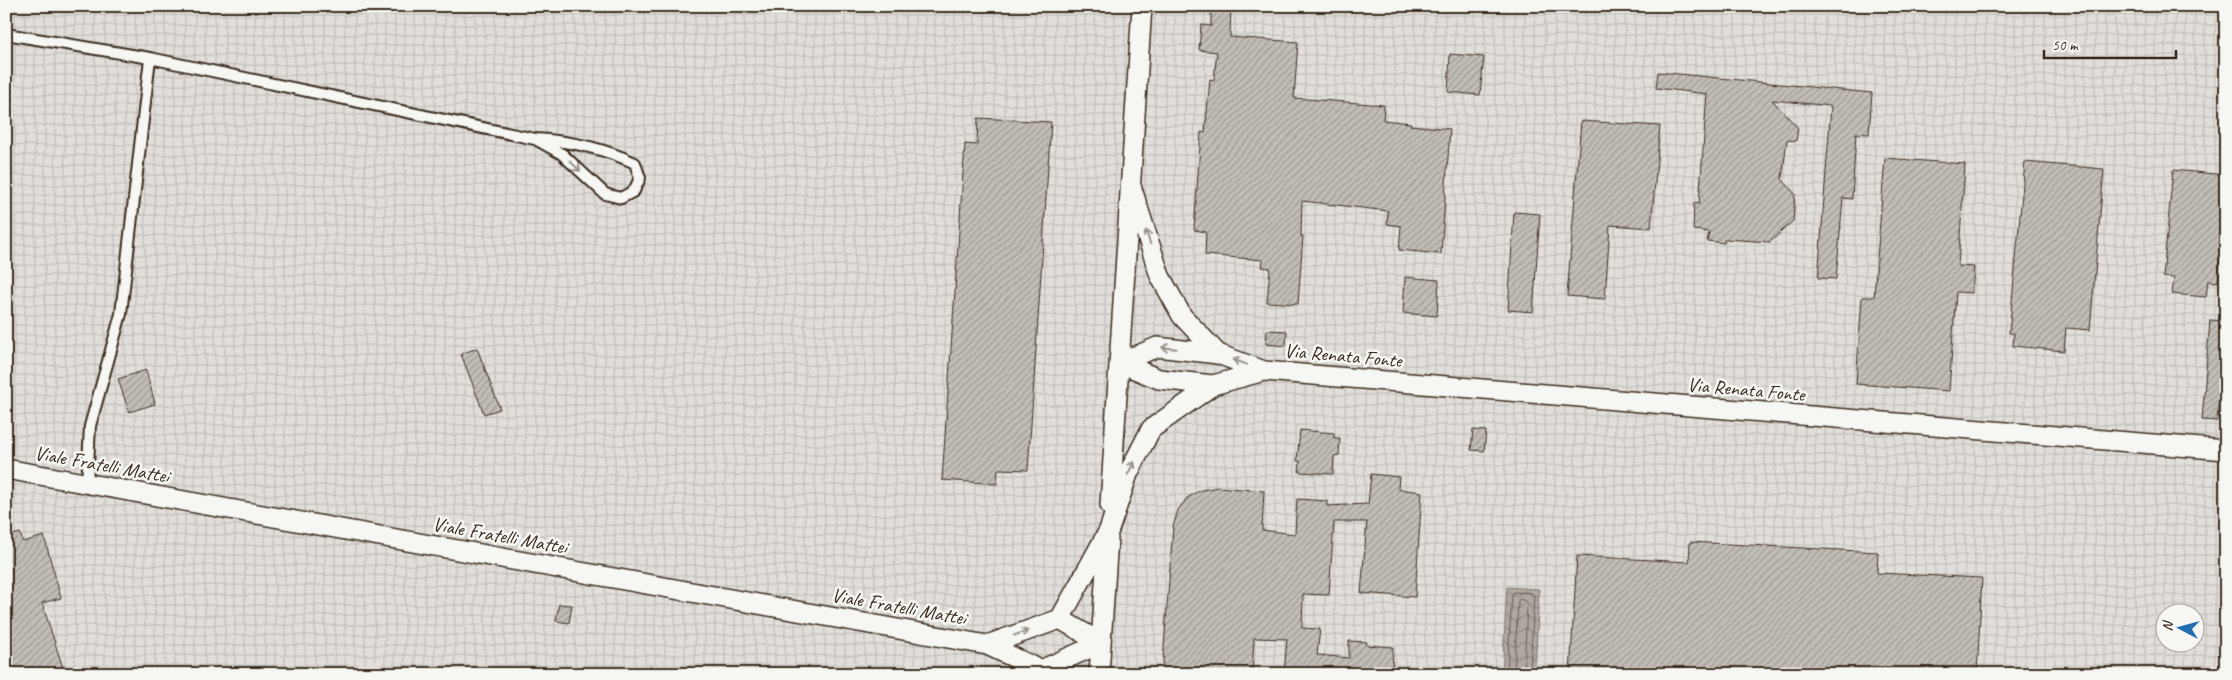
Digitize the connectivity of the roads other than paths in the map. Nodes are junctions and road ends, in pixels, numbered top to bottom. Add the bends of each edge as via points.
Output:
1 (1142, 6) edge
2 (6, 34) edge
3 (150, 58) junction
4 (535, 139) junction
5 (1131, 186) junction
6 (1218, 354) junction
7 (1120, 363) junction
8 (1264, 371) junction
9 (1213, 385) junction
10 (2226, 450) edge
11 (6, 469) edge
12 (87, 485) junction
13 (1109, 530) junction
14 (1060, 619) junction
15 (1101, 643) junction
16 (986, 645) junction
17 (1042, 672) edge
18 (1099, 674) edge

1 - 5 street
2 - 3 lane
3 - 4 lane
3 - 12 lane via 121,314 90,426
4 -> 4 lane via 562,154 605,194 621,198 634,191 640,178 635,163 616,154 568,141
6 -> 5 street, Via Renata Fonte via 1182,316 1160,276
5 - 7 street
6 -> 7 street, Via Renata Fonte via 1157,347
8 -> 6 street, Via Renata Fonte
7 - 9 street, Via Renata Fonte via 1159,379
7 - 13 street
8 - 9 street, Via Renata Fonte
8 - 10 street, Via Renata Fonte
13 -> 9 street, Via Renata Fonte via 1128,474 1151,429
11 - 12 street, Viale Fratelli Mattei
12 - 16 street, Viale Fratelli Mattei
13 - 14 street
13 - 15 street
14 - 15 street
16 -> 14 street, Viale Fratelli Mattei
15 - 17 street, Viale Fratelli Mattei
15 - 18 street
16 - 17 street, Viale Fratelli Mattei

